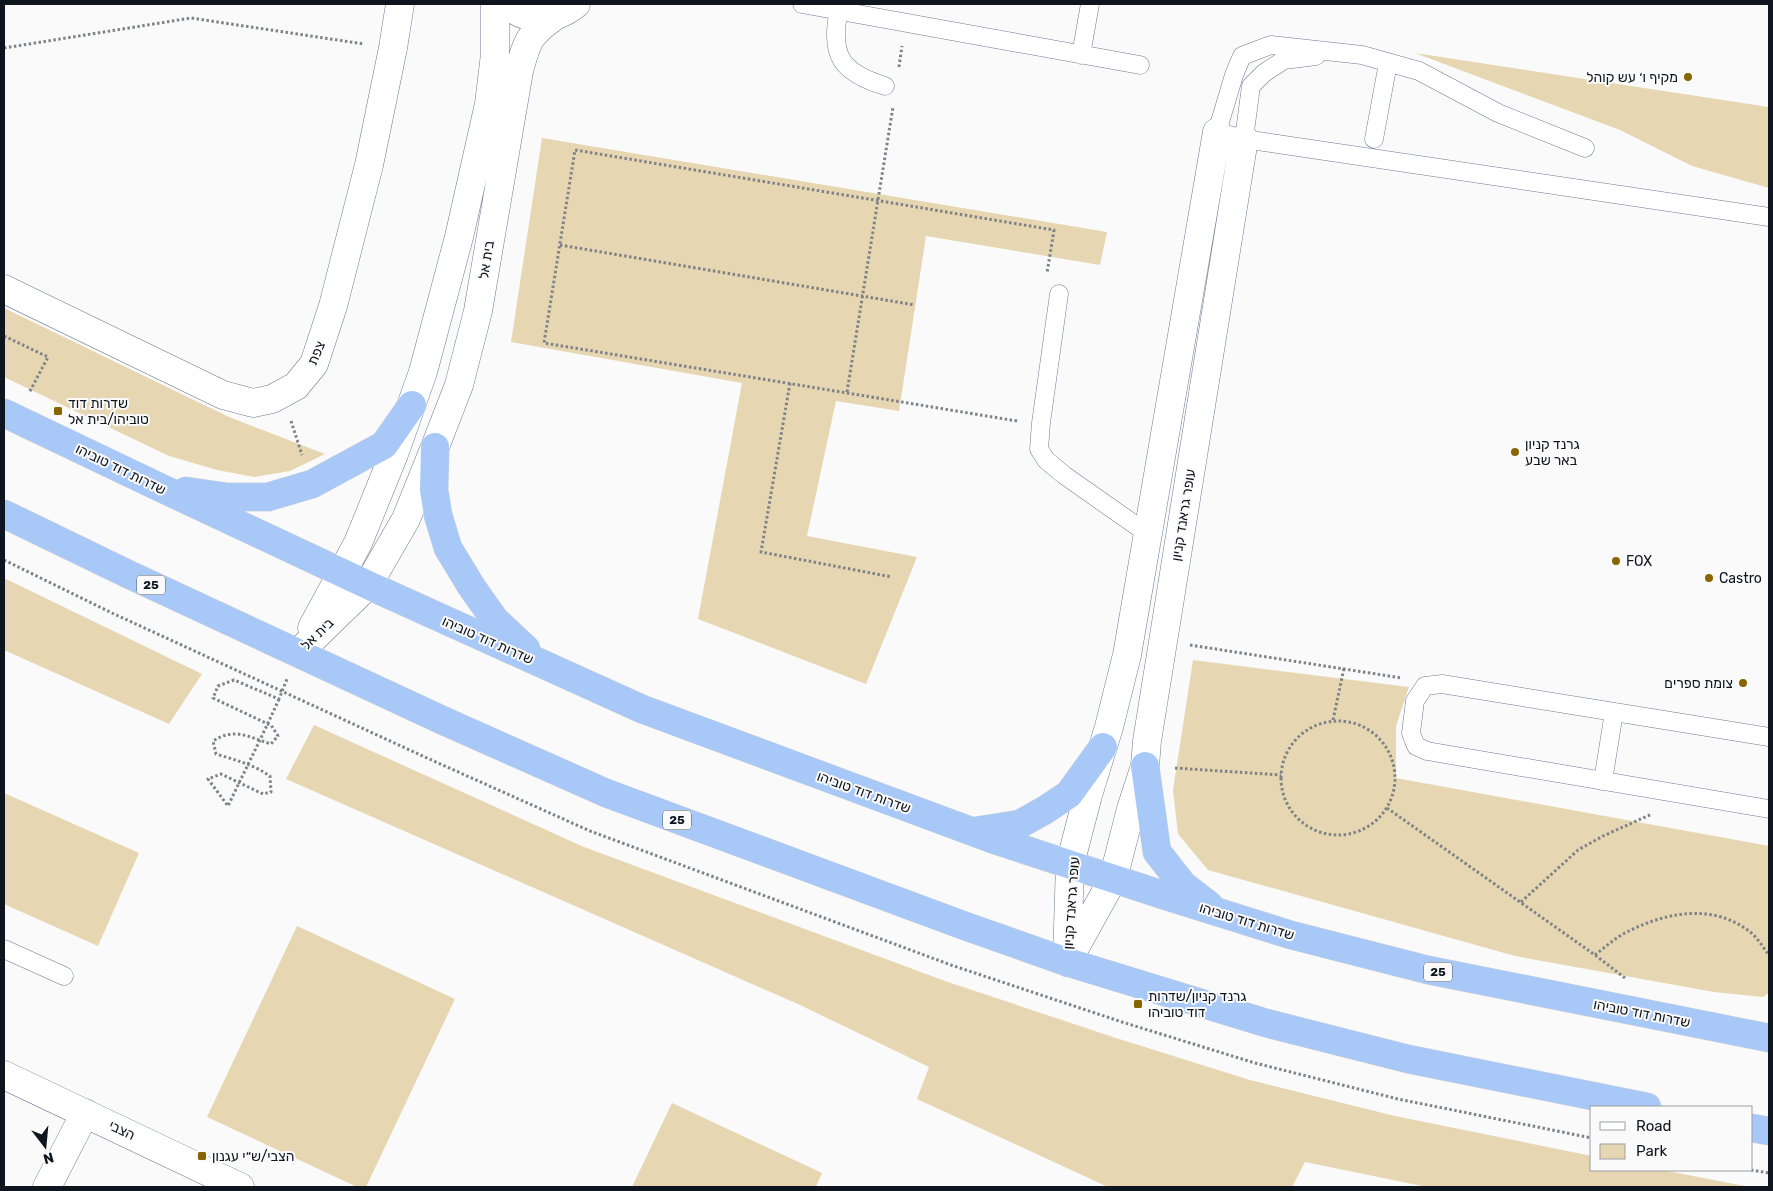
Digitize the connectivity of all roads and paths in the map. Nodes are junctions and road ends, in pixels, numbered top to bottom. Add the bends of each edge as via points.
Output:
1 (400, 4) edge
2 (495, 4) edge
3 (506, 4) edge
4 (802, 4) edge
5 (1090, 4) edge
6 (565, 10) edge
7 (839, 10) junction
8 (906, 23) junction
9 (4, 48) edge
10 (393, 48) junction
11 (1344, 53) junction
12 (1082, 55) junction
13 (1388, 63) junction
14 (1140, 65) dead end
15 (898, 72) dead end
16 (885, 86) dead end
17 (894, 102) dead end
18 (1217, 132) junction
19 (1244, 139) junction
20 (1374, 140) dead end
21 (1585, 148) dead end
22 (878, 200) junction
23 (1769, 217) edge
24 (560, 245) junction
25 (1046, 278) dead end
26 (4, 290) edge
27 (1059, 294) dead end
28 (863, 296) junction
29 (915, 305) dead end
30 (4, 336) edge
31 (790, 383) junction
32 (847, 392) junction
33 (412, 405) junction
34 (10, 416) edge
35 (1020, 421) dead end
36 (291, 422) dead end
37 (436, 446) junction
38 (303, 458) dead end
39 (159, 488) junction
40 (4, 514) edge
41 (1148, 534) junction
42 (343, 573) junction
43 (892, 577) dead end
44 (368, 585) junction
45 (1163, 641) junction
46 (298, 653) junction
47 (544, 665) junction
48 (1344, 668) junction
49 (1442, 684) junction
50 (279, 699) junction
51 (1614, 712) junction
52 (1333, 720) junction
53 (268, 724) junction
54 (1769, 737) edge
55 (260, 740) junction
56 (1103, 747) junction
57 (248, 764) junction
58 (1144, 766) junction
59 (1281, 775) junction
60 (1603, 781) junction
61 (239, 783) junction
62 (1388, 808) junction
63 (1769, 809) edge
64 (1658, 812) dead end
65 (972, 831) junction
66 (1070, 864) junction
67 (1113, 879) junction
68 (1521, 902) junction
69 (1220, 914) junction
70 (4, 949) edge
71 (1769, 954) edge
72 (1595, 955) junction
73 (1067, 962) junction
74 (64, 976) dead end
75 (1626, 979) dead end
76 (1769, 1024) edge
77 (1730, 1030) junction
78 (1769, 1038) edge
79 (4, 1074) edge
80 (1642, 1106) edge
81 (85, 1112) junction
82 (1753, 1128) edge
83 (1769, 1131) edge
84 (1753, 1170) edge
85 (1769, 1173) edge
86 (47, 1187) edge
87 (240, 1187) edge

1 - 10 street, צפת
2 - 33 street, בית אל via 495,54 489,104 459,237
3 - 6 street via 531,17 547,17
4 - 7 lane
5 - 12 lane
6 - 37 street, בית אל via 538,28 526,43 478,311 458,385
7 - 8 lane
7 - 16 lane via 836,37 840,57 858,76
8 - 12 lane
8 - 15 path
9 - 10 path via 191,18
10 - 26 street, צפת via 369,165 333,306 314,364 296,386 282,395 253,403 223,395
11 - 13 lane
11 - 18 lane via 1271,45 1242,56
11 - 19 lane via 1284,60 1264,73 1251,86
12 - 14 lane
13 - 20 lane
13 - 21 lane via 1419,72 1498,113
17 - 22 path
18 - 19 lane
18 - 41 street, עופר גראנד קניון
19 - 23 lane
19 - 45 street, עופר גראנד קניון
22 - 24 path via 575,150
22 - 25 path via 1054,230
22 - 28 path
24 - 28 path
24 - 31 path via 544,343
27 - 41 lane via 1039,449 1046,460 1064,475
28 - 29 path
28 - 32 path
30 - 34 path via 48,357
31 - 32 path
31 - 43 path via 761,552
32 - 35 path
33 - 39 highway via 384,444 312,484 268,497 227,497
33 - 42 street, בית אל
34 - 39 highway, שדרות דוד טוביהו / 25
36 - 38 path
37 - 44 street, בית אל via 406,519
37 - 47 highway via 434,490 448,548 495,620
39 - 42 highway, שדרות דוד טוביהו / 25
40 - 46 highway, 25
41 - 56 street, עופר גראנד קניון via 1127,655
42 - 44 highway, שדרות דוד טוביהו / 25
42 - 46 street, בית אל
44 - 46 street, בית אל
44 - 47 highway, שדרות דוד טוביהו / 25
45 - 48 path
45 - 58 street, עופר גראנד קניון
46 - 50 path
46 - 73 highway, 25 via 606,793
47 - 65 highway, שדרות דוד טוביהו / 25 via 642,709
48 - 49 path
48 - 52 path
49 - 51 lane
49 - 60 lane via 1425,686 1414,701 1411,733 1416,746 1428,751
50 - 53 path
50 - 53 path via 234,680 218,686 213,698
51 - 54 lane
51 - 60 lane
52 - 59 path via 1313,726 1297,738 1285,756
52 - 62 path via 1353,722 1370,729 1384,743 1394,761 1396,780
53 - 55 path
53 - 55 path via 278,736 271,744
55 - 57 path
55 - 57 path via 239,733 222,736 213,742 216,754
56 - 65 highway via 1068,794 1045,810 1020,824
56 - 66 street, עופר גראנד קניון
57 - 61 path
57 - 61 path via 270,776 271,792 262,794
58 - 59 path
58 - 67 street, עופר גראנד קניון
58 - 69 highway via 1157,852 1184,885
59 - 62 path via 1283,795 1293,813 1317,831 1337,835 1357,832 1374,823
60 - 63 lane
61 - 61 path via 221,774 208,779 228,806
62 - 68 path
64 - 68 path via 1578,850
65 - 66 highway, שדרות דוד טוביהו / 25
66 - 67 highway, שדרות דוד טוביהו / 25
66 - 73 street, עופר גראנד קניון
67 - 69 highway, שדרות דוד טוביהו / 25
67 - 73 street, עופר גראנד קניון
68 - 72 path
69 - 77 highway, שדרות דוד טוביהו / 25 via 1428,970
70 - 74 lane
71 - 72 path via 1750,932 1724,918 1696,912 1649,923 1621,935
72 - 75 path
73 - 80 highway, 25 via 1266,1023 1408,1059
76 - 77 lane via 1756,1029
77 - 78 highway, שדרות דוד טוביהו / 25
79 - 81 street, הצבי
81 - 86 street
81 - 87 street, הצבי
82 - 83 highway
84 - 85 path

